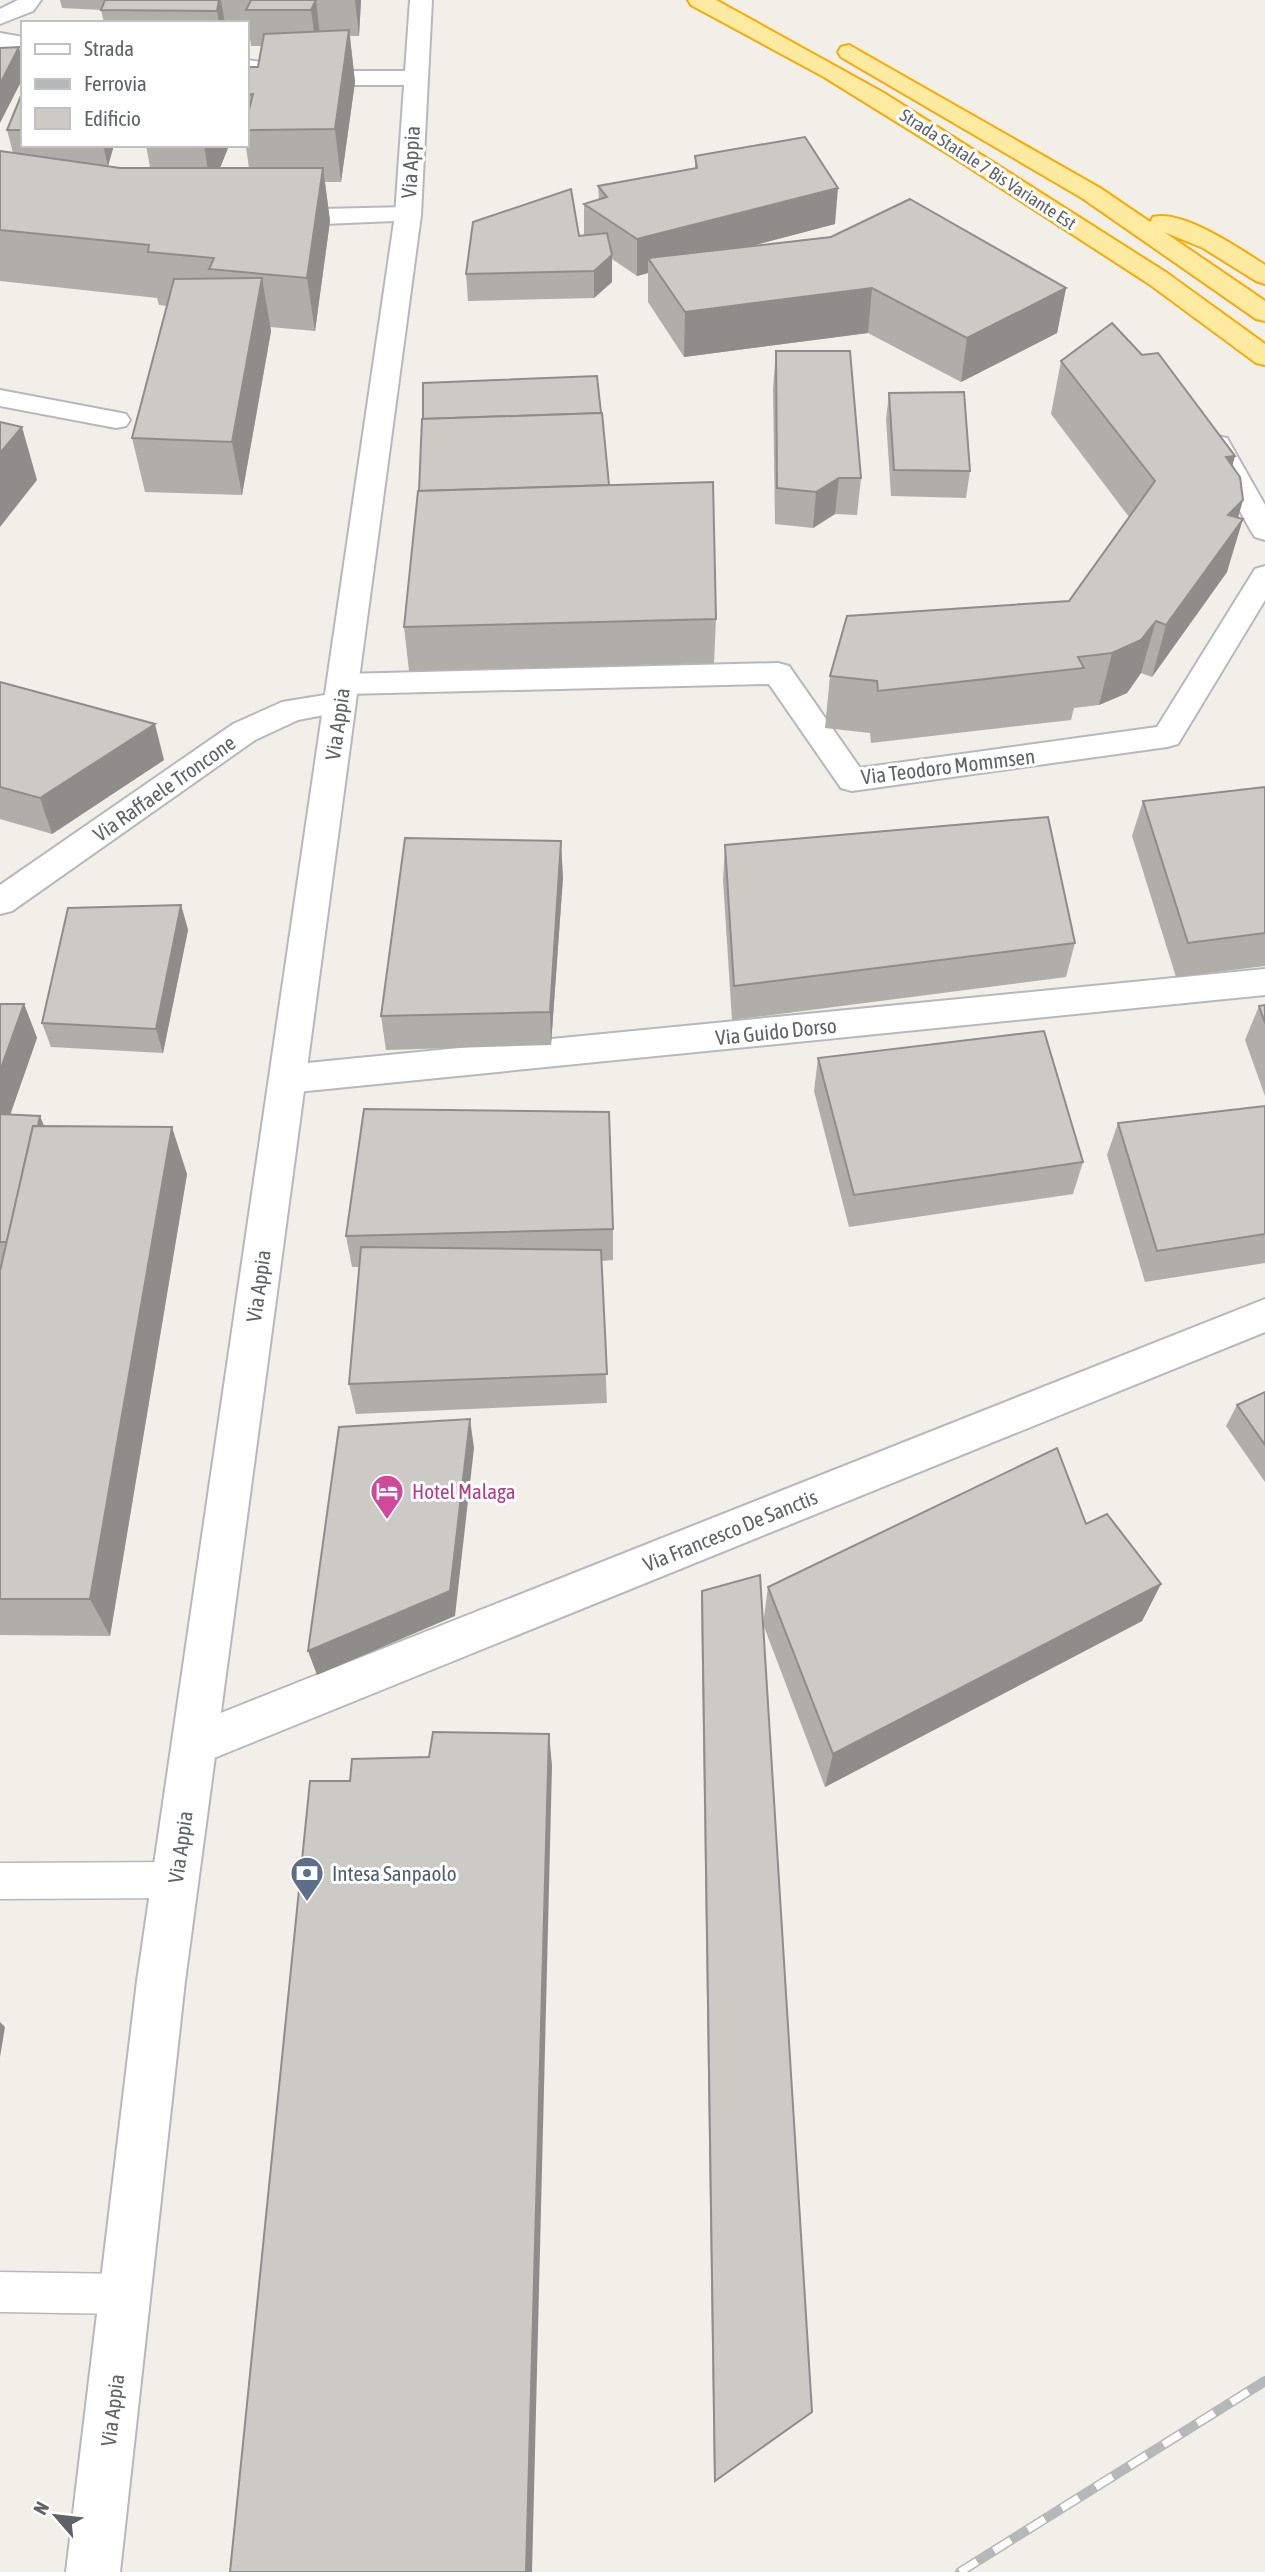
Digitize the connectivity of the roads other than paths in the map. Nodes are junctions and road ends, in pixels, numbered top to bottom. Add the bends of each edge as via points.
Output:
1 (421, 0) edge
2 (699, 0) edge
3 (0, 2) edge
4 (27, 3) edge
5 (0, 16) edge
6 (0, 40) edge
7 (831, 41) dead end
8 (21, 44) edge
9 (248, 67) edge
10 (415, 78) junction
11 (1091, 193) junction
12 (408, 215) junction
13 (248, 219) edge
14 (1265, 276) edge
15 (1265, 313) edge
16 (1265, 357) edge
17 (0, 398) edge
18 (116, 420) dead end
19 (1204, 421) edge
20 (1265, 531) edge
21 (1265, 576) edge
22 (341, 693) junction
23 (0, 902) edge
24 (1265, 982) edge
25 (287, 1079) junction
26 (1265, 1315) edge
27 (194, 1745) junction
28 (176, 1880) junction
29 (0, 1881) edge
30 (0, 2292) edge
31 (126, 2294) junction
32 (93, 2572) edge

1 - 10 street, Via Appia
2 - 16 highway, Strada Statale 7 Bis Variante Est via 772,36 944,139 1214,315
3 - 4 street
4 - 5 street
6 - 8 street
7 - 11 highway, Strada Statale 7 Bis Variante Est
9 - 10 street via 326,78
10 - 12 street, Via Appia
11 - 14 highway via 1212,243
11 - 15 highway, Strada Statale 7 Bis Variante Est
12 - 13 street
12 - 22 street, Via Appia
17 - 18 street
19 - 20 street
21 - 22 street, Via Teodoro Mommsen via 1167,736 852,779 778,673
22 - 23 street, Via Raffaele Troncone via 297,706 257,725
22 - 25 street, Via Appia
24 - 25 street, Via Guido Dorso
25 - 27 street, Via Appia
26 - 27 street, Via Francesco De Sanctis
27 - 28 street, Via Appia
28 - 29 lane
28 - 31 street, Via Appia
30 - 31 lane
31 - 32 street, Via Appia

